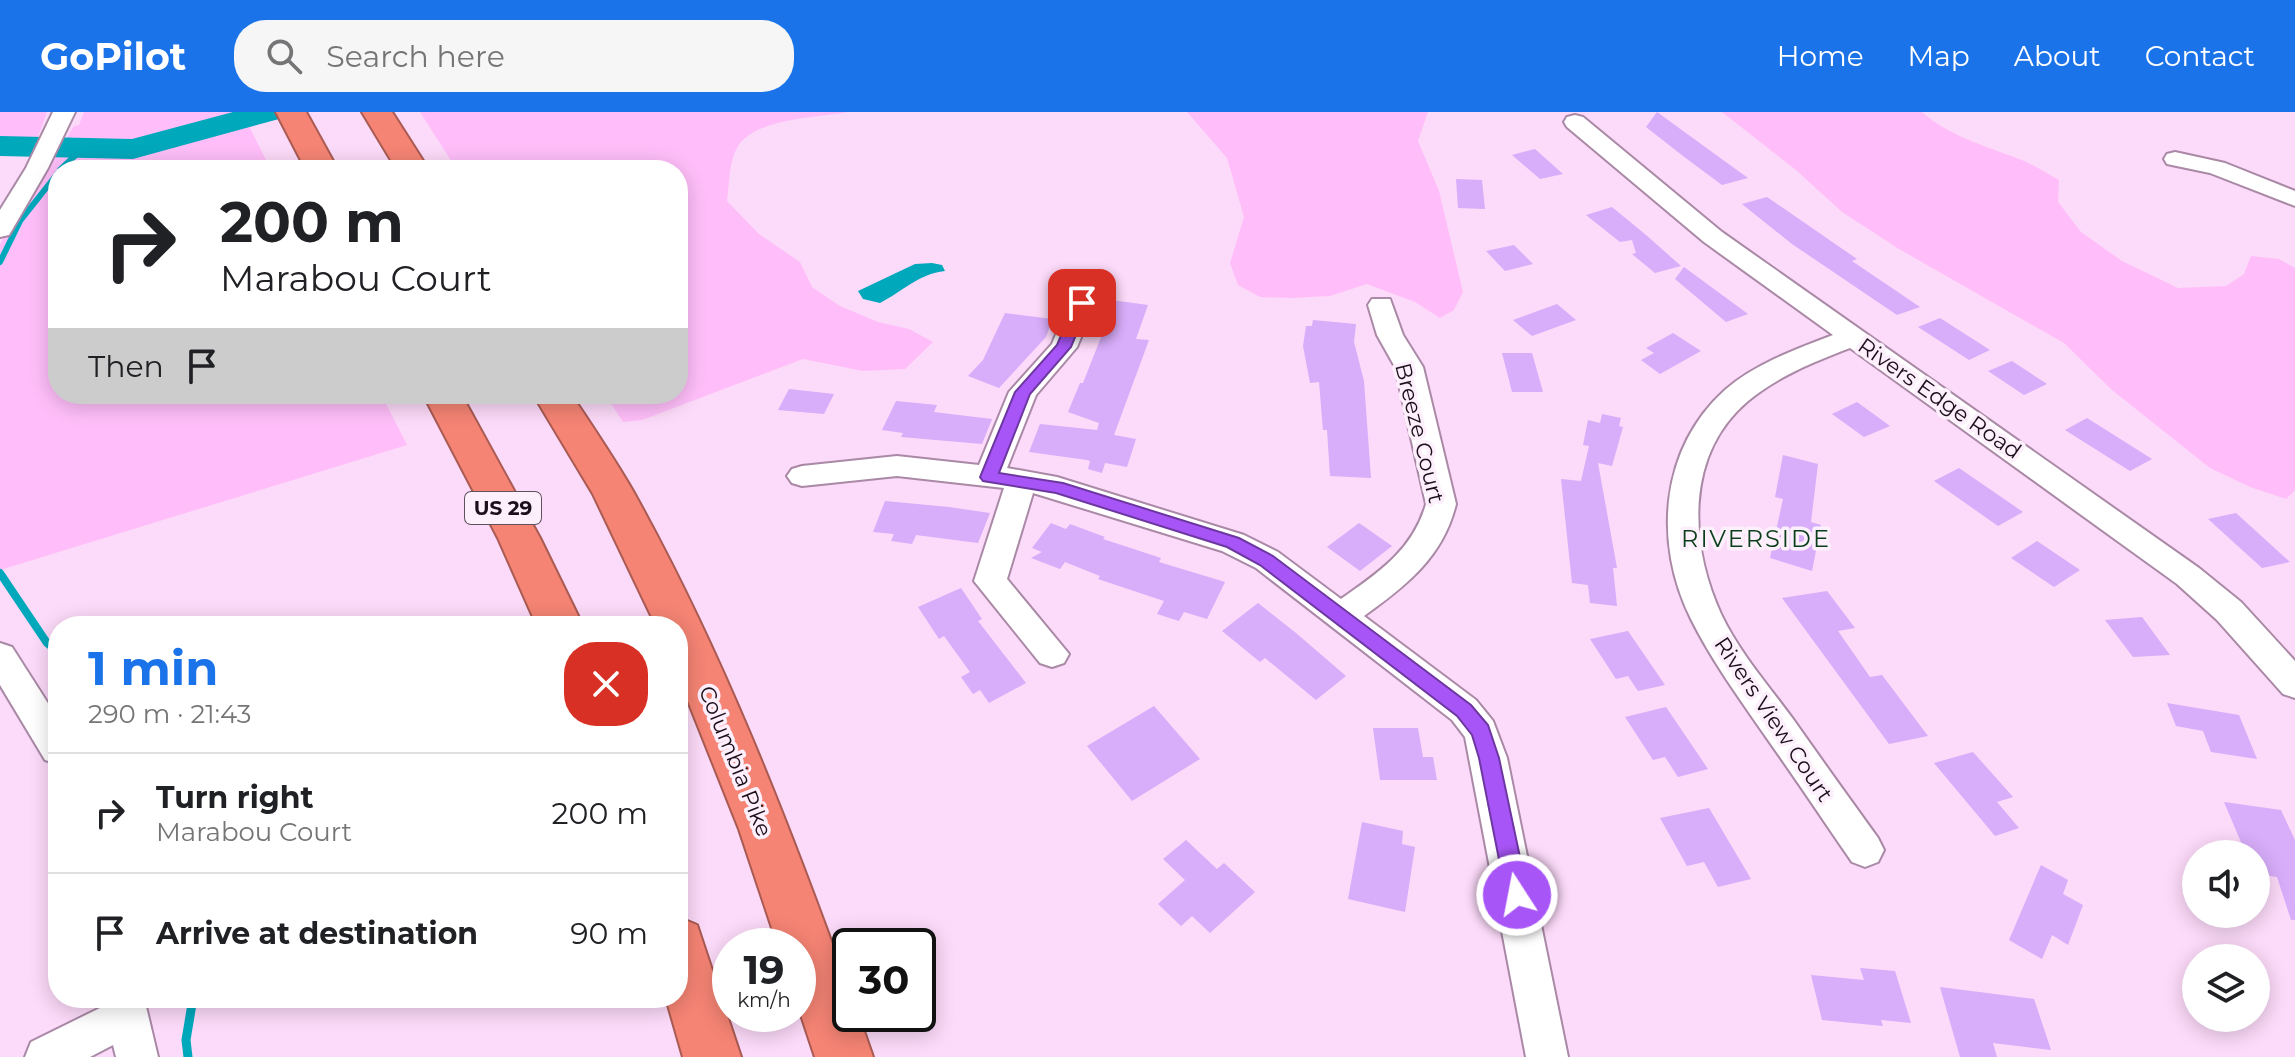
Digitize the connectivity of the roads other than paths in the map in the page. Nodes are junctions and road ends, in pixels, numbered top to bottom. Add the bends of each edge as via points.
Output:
1 (377, 112) edge
2 (61, 119) edge
3 (296, 121) edge
4 (1575, 122) dead end
5 (2175, 159) dead end
6 (317, 160) edge
7 (407, 160) edge
8 (2295, 199) edge
9 (0, 230) edge
10 (1091, 281) dead end
11 (1381, 305) dead end
12 (1853, 337) junction
13 (447, 404) edge
14 (558, 404) edge
15 (802, 476) dead end
16 (989, 477) junction
17 (1022, 480) junction
18 (555, 616) edge
19 (675, 616) edge
20 (1339, 617) junction
21 (688, 646) edge
22 (1052, 654) dead end
23 (0, 656) edge
24 (2295, 684) edge
25 (48, 733) edge
26 (1865, 850) dead end
27 (688, 977) edge
28 (122, 1008) edge
29 (124, 1008) edge
30 (46, 1057) edge
31 (137, 1057) edge
32 (712, 1057) edge
33 (844, 1057) edge
34 (1547, 1057) edge

1 - 7 highway
2 - 9 street
3 - 6 highway
4 - 12 street, Rivers Edge Road via 1713,237
5 - 8 street via 2217,168
10 - 16 street via 1064,347 1023,392
11 - 20 street, Breeze Court via 1390,335 1409,367 1441,504 1438,527 1422,553
12 - 24 street, Rivers Edge Road via 2188,576 2229,611
12 - 26 street, Rivers View Court via 1760,379 1714,418 1685,476 1681,511 1683,553 1721,644
13 - 18 highway, US 29
14 - 19 highway, Columbia Pike via 613,492
15 - 16 street via 897,466
16 - 17 street
17 - 20 street via 1233,543 1267,560
17 - 22 street via 990,581
20 - 34 street via 1464,710 1481,731
21 - 33 highway, Columbia Pike via 770,843
23 - 25 street
27 - 32 highway
28 - 30 street
29 - 31 street

